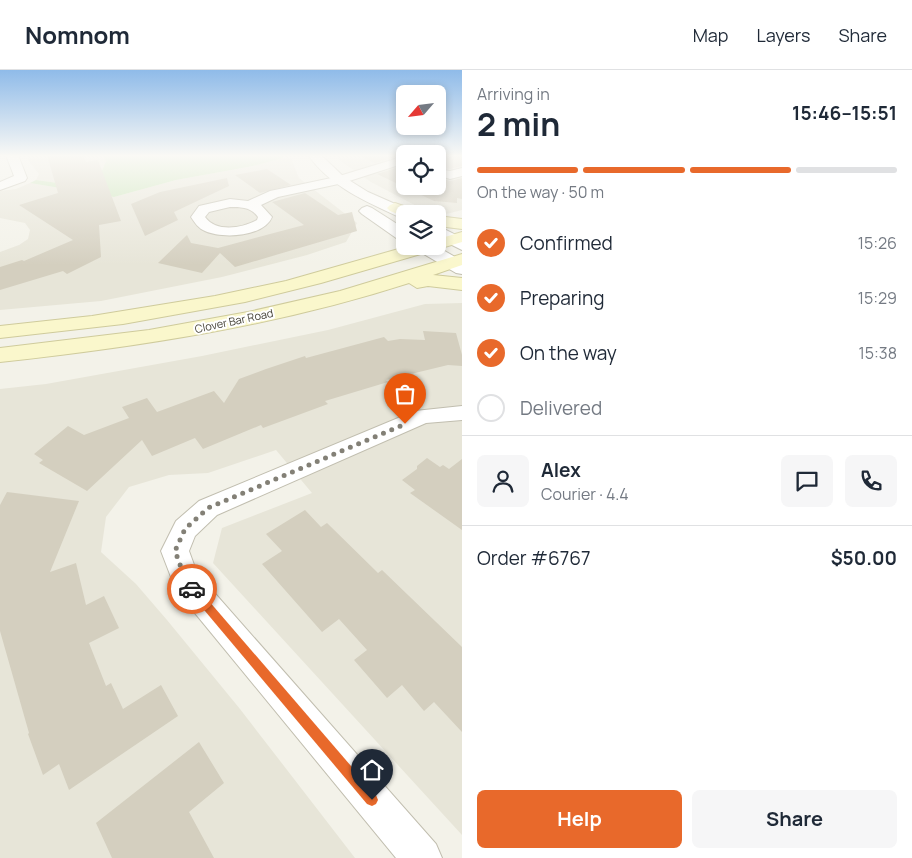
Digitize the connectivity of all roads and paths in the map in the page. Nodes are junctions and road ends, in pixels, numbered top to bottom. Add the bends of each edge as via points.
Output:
1 (284, 192) edge
2 (359, 192) edge
3 (364, 195) junction
4 (250, 205) dead end
5 (396, 209) edge
6 (446, 222) edge
7 (462, 224) edge
8 (396, 230) edge
9 (446, 250) edge
10 (401, 255) edge
11 (458, 263) edge
12 (462, 284) edge
13 (325, 300) junction
14 (0, 332) edge
15 (0, 355) edge
16 (462, 413) edge
17 (422, 858) edge

1 - 4 street
2 - 3 street
3 - 5 street
3 - 8 street via 368,213
6 - 7 main road
9 - 11 street
10 - 14 main road, Clover Bar Road via 246,295 129,317
11 - 13 main road, Clover Bar Road
12 - 13 main road via 428,280
13 - 15 main road, Clover Bar Road via 166,334
16 - 17 street via 423,416 208,508 185,529 175,551 186,581

